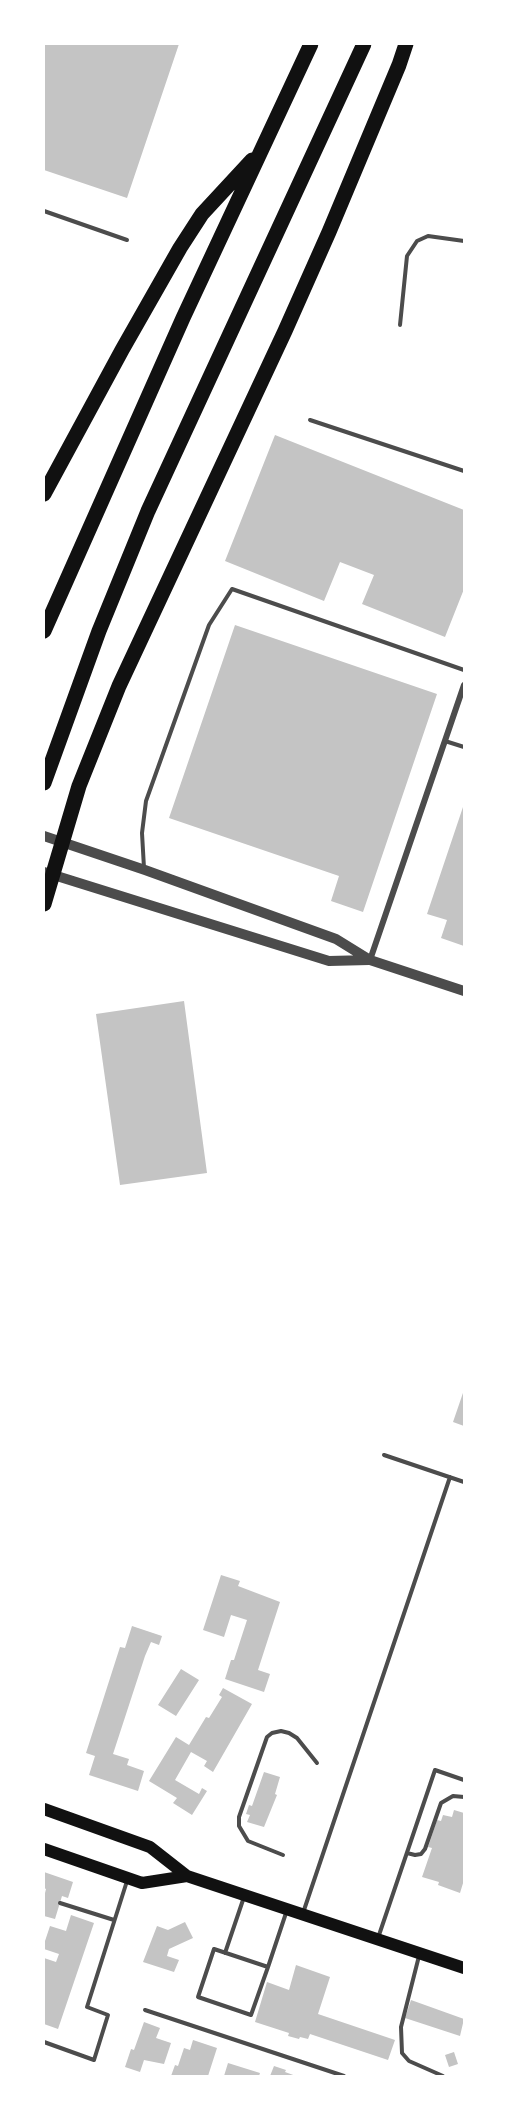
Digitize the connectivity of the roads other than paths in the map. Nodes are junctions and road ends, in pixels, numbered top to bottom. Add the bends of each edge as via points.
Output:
1 (310, 44) edge
2 (364, 44) edge
3 (406, 44) edge
4 (262, 149) junction
5 (44, 212) edge
6 (127, 240) dead end
7 (465, 242) edge
8 (400, 325) dead end
9 (310, 420) dead end
10 (465, 471) edge
11 (44, 494) edge
12 (44, 632) edge
13 (465, 670) edge
14 (465, 685) edge
15 (445, 741) junction
16 (465, 747) edge
17 (44, 783) edge
18 (53, 839) edge
19 (145, 870) junction
20 (48, 874) edge
21 (44, 904) edge
22 (370, 960) junction
23 (465, 991) edge
24 (384, 1455) dead end
25 (450, 1477) junction
26 (465, 1482) edge
27 (317, 1763) dead end
28 (465, 1780) edge
29 (465, 1797) edge
30 (44, 1809) edge
31 (44, 1849) edge
32 (407, 1853) junction
33 (283, 1855) dead end
34 (187, 1876) junction
35 (128, 1878) junction
36 (244, 1895) junction
37 (60, 1903) dead end
38 (287, 1909) junction
39 (303, 1914) junction
40 (114, 1920) junction
41 (377, 1939) junction
42 (225, 1953) junction
43 (420, 1953) junction
44 (268, 1967) junction
45 (465, 1968) edge
46 (145, 2010) dead end
47 (44, 2042) edge
48 (344, 2076) edge
49 (443, 2076) edge

1 - 4 highway
2 - 17 highway via 148,511
3 - 18 highway via 289,321 119,686 80,786
4 - 11 highway via 202,214
4 - 12 highway
5 - 6 lane
7 - 8 lane via 428,236 417,241 407,256
9 - 10 lane
13 - 19 lane via 232,589 209,625 146,801 142,833
14 - 15 street
15 - 16 lane
15 - 22 street
18 - 19 street
18 - 20 highway
19 - 22 street via 336,939
20 - 21 highway
20 - 22 street via 329,961
22 - 23 street
24 - 25 lane
25 - 26 lane
25 - 39 lane
27 - 33 lane via 289,1733 281,1731 267,1737 239,1826 248,1841
28 - 32 lane via 435,1770
29 - 32 lane via 453,1796 441,1803 425,1849 421,1854
30 - 34 main road via 150,1847
31 - 35 main road
32 - 41 lane
34 - 35 main road via 142,1882
34 - 36 main road
35 - 40 lane
36 - 38 main road
36 - 42 lane
37 - 40 lane
38 - 39 main road
38 - 44 lane
39 - 41 main road
40 - 47 lane via 87,2007 108,2015 94,2060
41 - 43 main road
42 - 44 lane
42 - 44 lane via 214,1949 198,1997 251,2015
43 - 45 main road
43 - 49 lane via 401,2027 402,2053 410,2061
46 - 48 lane

